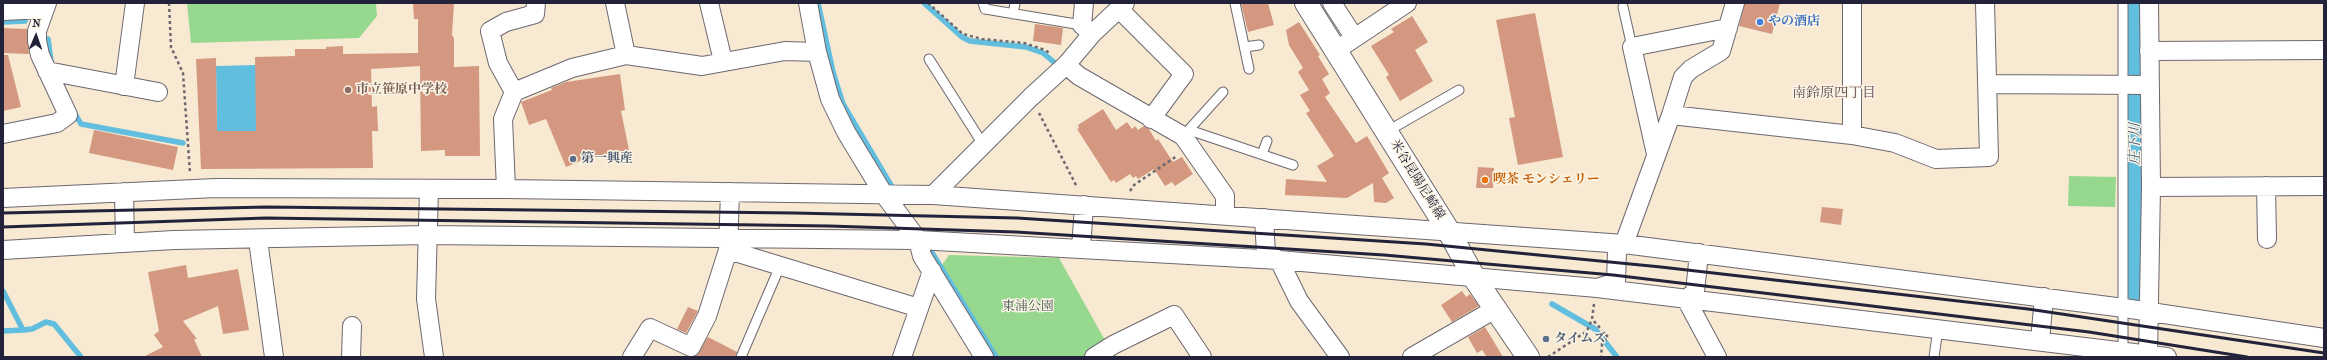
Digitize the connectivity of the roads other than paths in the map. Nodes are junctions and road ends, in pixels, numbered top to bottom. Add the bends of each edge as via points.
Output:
1 (135, 3) edge
2 (536, 3) edge
3 (615, 3) edge
4 (710, 3) edge
5 (808, 3) edge
6 (983, 3) edge
7 (1015, 3) edge
8 (1084, 3) edge
9 (1235, 3) edge
10 (1306, 3) edge
11 (1332, 3) edge
12 (1407, 3) edge
13 (1735, 3) edge
14 (1852, 3) edge
15 (1985, 3) edge
16 (2123, 3) edge
17 (2149, 3) edge
18 (46, 6) edge
19 (1122, 6) edge
20 (1623, 7) dead end
21 (3, 11) edge
22 (1013, 14) junction
23 (1728, 28) junction
24 (1087, 29) junction
25 (1354, 37) junction
26 (1259, 45) dead end
27 (1244, 47) junction
28 (1632, 47) junction
29 (2149, 50) junction
30 (2324, 50) edge
31 (1335, 51) junction
32 (817, 52) junction
33 (626, 55) junction
34 (929, 59) dead end
35 (724, 60) junction
36 (1066, 65) junction
37 (1249, 69) dead end
38 (47, 71) junction
39 (1987, 84) junction
40 (2136, 84) junction
41 (124, 86) junction
42 (1459, 90) dead end
43 (158, 92) dead end
44 (514, 92) junction
45 (1223, 92) dead end
46 (1671, 116) junction
47 (1151, 118) junction
48 (1386, 132) junction
49 (3, 134) edge
50 (1852, 135) junction
51 (1188, 137) junction
52 (1267, 141) dead end
53 (984, 146) junction
54 (1262, 154) junction
55 (1656, 154) junction
56 (1293, 165) dead end
57 (2266, 186) junction
58 (2324, 186) edge
59 (2151, 187) junction
60 (429, 189) junction
61 (506, 189) junction
62 (124, 192) junction
63 (730, 192) junction
64 (883, 194) junction
65 (933, 195) junction
66 (3, 198) edge
67 (1084, 205) junction
68 (1225, 215) junction
69 (1264, 218) junction
70 (1448, 230) junction
71 (427, 235) junction
72 (2267, 239) dead end
73 (258, 240) junction
74 (918, 240) junction
75 (125, 243) junction
76 (728, 244) junction
77 (1624, 244) junction
78 (1081, 249) junction
79 (3, 250) edge
80 (1699, 253) junction
81 (1278, 260) junction
82 (780, 266) junction
83 (932, 271) junction
84 (1475, 279) junction
85 (1597, 288) junction
86 (2044, 297) junction
87 (1686, 299) junction
88 (919, 308) junction
89 (1497, 308) junction
90 (2124, 308) junction
91 (2147, 311) junction
92 (352, 326) dead end
93 (1938, 329) junction
94 (2324, 338) edge
95 (2040, 341) junction
96 (2123, 354) edge
97 (2148, 355) edge
98 (274, 357) edge
99 (351, 357) edge
100 (434, 357) edge
101 (632, 357) edge
102 (742, 357) edge
103 (902, 357) edge
104 (984, 357) edge
105 (1094, 357) edge
106 (1202, 357) edge
107 (1340, 357) edge
108 (1412, 357) edge
109 (1528, 357) edge
110 (1717, 357) edge
111 (1934, 357) edge
112 (2167, 357) edge

1 - 41 street
2 - 44 street via 535,14 506,22 490,31 498,62
3 - 33 street
4 - 35 street
5 - 32 street
6 - 22 lane via 985,9
7 - 22 lane
8 - 24 street
9 - 27 lane
10 - 31 main road, 米谷昆陽尼崎線
11 - 25 street
12 - 25 street
13 - 23 street
14 - 50 street
15 - 39 street
16 - 40 lane
17 - 29 street
18 - 21 street
18 - 38 street via 37,31 37,41
19 - 24 street
19 - 47 street via 1184,74
20 - 28 lane
22 - 24 lane
23 - 28 street
23 - 46 street via 1721,51 1683,77
24 - 36 street
25 - 31 street
26 - 27 lane
27 - 37 lane
28 - 55 street
29 - 30 street
29 - 40 street
31 - 48 main road, 米谷昆陽尼崎線
32 - 35 street via 785,51
32 - 64 street via 830,99 846,132
33 - 35 street via 702,66
33 - 44 street via 572,68
34 - 53 lane
36 - 47 street via 1079,76
36 - 53 street
38 - 41 street
38 - 49 street via 68,115 57,123
39 - 40 street
39 - 50 street via 1989,157 1936,159 1896,143
40 - 59 street
40 - 90 lane
41 - 43 street
42 - 48 lane
44 - 61 street via 503,119
45 - 51 lane
46 - 50 street
46 - 55 street
47 - 51 street
48 - 70 main road, 米谷昆陽尼崎線
51 - 54 lane
51 - 68 street via 1225,196
52 - 54 lane
53 - 65 street
54 - 56 lane
55 - 77 street
57 - 58 street
57 - 59 street
57 - 72 street
59 - 91 street
60 - 61 street
60 - 62 street via 191,189
60 - 71 street
61 - 63 street
62 - 66 street
62 - 75 street
63 - 64 street
63 - 76 street
64 - 65 street
64 - 74 street
65 - 67 street
67 - 68 street
67 - 78 street
68 - 69 street
69 - 70 street
69 - 81 street via 1266,254
70 - 77 street
70 - 84 main road, 米谷昆陽尼崎線
71 - 73 street
71 - 76 street
71 - 100 street via 426,299
73 - 75 street
73 - 98 street
74 - 76 street
74 - 78 street
74 - 83 street via 922,256
75 - 79 street
76 - 82 street
76 - 101 street via 707,316 691,347 650,328
77 - 80 street
77 - 85 street via 1617,251 1616,282
78 - 81 street
80 - 86 street
80 - 87 street via 1695,292
81 - 84 street
81 - 107 street via 1299,301
82 - 88 street
82 - 102 lane
83 - 88 street
83 - 104 street
84 - 85 street
84 - 89 main road, 米谷昆陽尼崎線
85 - 87 street
86 - 90 street
86 - 95 street
87 - 93 street
87 - 110 street
88 - 103 street
89 - 108 street
89 - 109 main road, 米谷昆陽尼崎線
90 - 91 street
90 - 96 lane
91 - 94 street
91 - 97 street
92 - 99 street
93 - 95 street
93 - 111 lane
95 - 96 street
96 - 97 street
97 - 112 street
105 - 106 street via 1174,314

